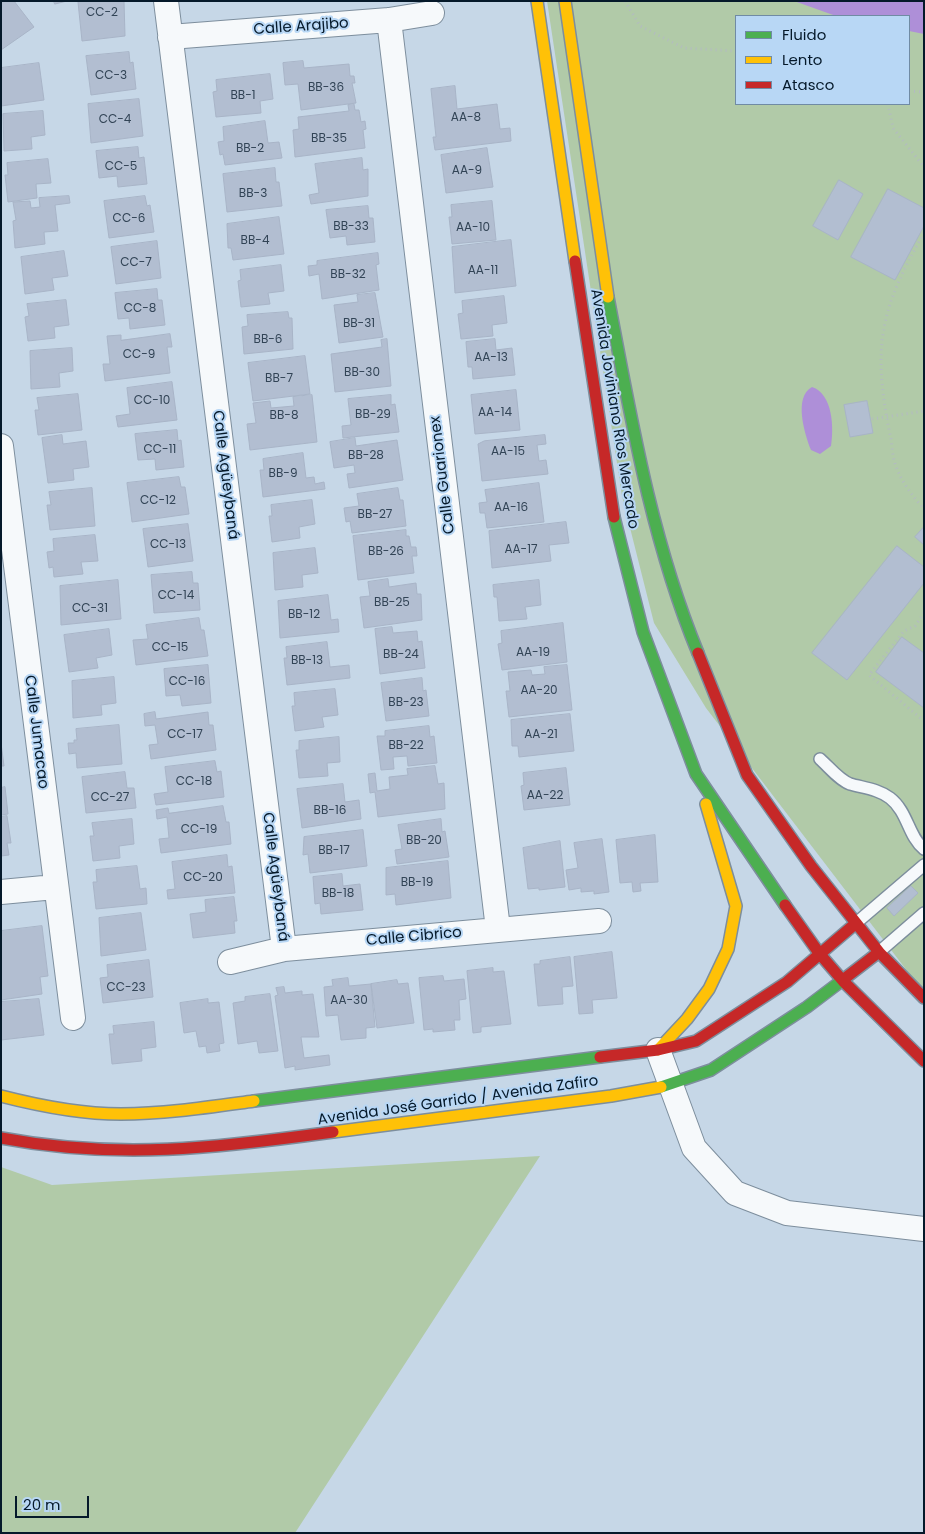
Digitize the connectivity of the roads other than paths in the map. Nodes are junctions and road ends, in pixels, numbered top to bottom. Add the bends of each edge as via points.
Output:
1 (166, 1) edge
2 (537, 1) edge
3 (565, 1) edge
4 (432, 13) dead end
5 (389, 20) junction
6 (170, 37) junction
7 (1, 446) edge
8 (820, 759) dead end
9 (696, 774) junction
10 (924, 849) edge
11 (924, 865) edge
12 (56, 887) junction
13 (1, 892) edge
14 (924, 913) edge
15 (599, 921) dead end
16 (855, 924) junction
17 (498, 929) junction
18 (284, 949) junction
19 (879, 952) junction
20 (820, 954) junction
21 (230, 962) dead end
22 (843, 981) junction
23 (924, 998) edge
24 (73, 1018) dead end
25 (658, 1050) junction
26 (924, 1061) edge
27 (671, 1085) junction
28 (1, 1096) edge
29 (1, 1138) edge
30 (924, 1229) edge

1 - 6 street, Calle Agüeybaná
2 - 9 main road, Avenida Joviniano Ríos Mercado via 612,509 643,632
3 - 16 main road, Avenida Joviniano Ríos Mercado via 603,268 642,476 680,610 747,775
4 - 5 street, Calle Arajibo
5 - 6 street, Calle Arajibo
5 - 17 street, Calle Guarionex
6 - 18 street, Calle Agüeybaná
7 - 12 street, Calle Jumacao
8 - 10 lane via 849,783 873,789 890,798 904,812 918,845
9 - 20 main road, Avenida Joviniano Ríos Mercado
9 - 25 main road via 736,906 728,949 708,988 687,1019
11 - 16 lane
12 - 13 street
12 - 24 street, Calle Jumacao
14 - 19 lane
15 - 17 street, Calle Cibrico
16 - 19 main road, Avenida Joviniano Ríos Mercado
16 - 20 main road, Avenida José Garrido / Avenida Zafiro
17 - 18 street, Calle Cibrico
18 - 21 street, Calle Cibrico
19 - 22 main road, Avenida José Garrido / Avenida Zafiro
19 - 23 main road, Avenida Joviniano Ríos Mercado
20 - 22 main road, Avenida Joviniano Ríos Mercado
20 - 25 main road, Avenida José Garrido / Avenida Zafiro via 787,982 696,1042
22 - 26 main road, Avenida Joviniano Ríos Mercado
22 - 27 main road, Avenida José Garrido / Avenida Zafiro via 736,1055 711,1070
25 - 27 street
25 - 28 main road, Avenida José Garrido / Avenida Zafiro via 184,1110 121,1114 80,1111
27 - 29 main road, Avenida José Garrido / Avenida Zafiro via 611,1096 196,1150 97,1153 39,1147
27 - 30 street via 694,1148 735,1193 787,1213

